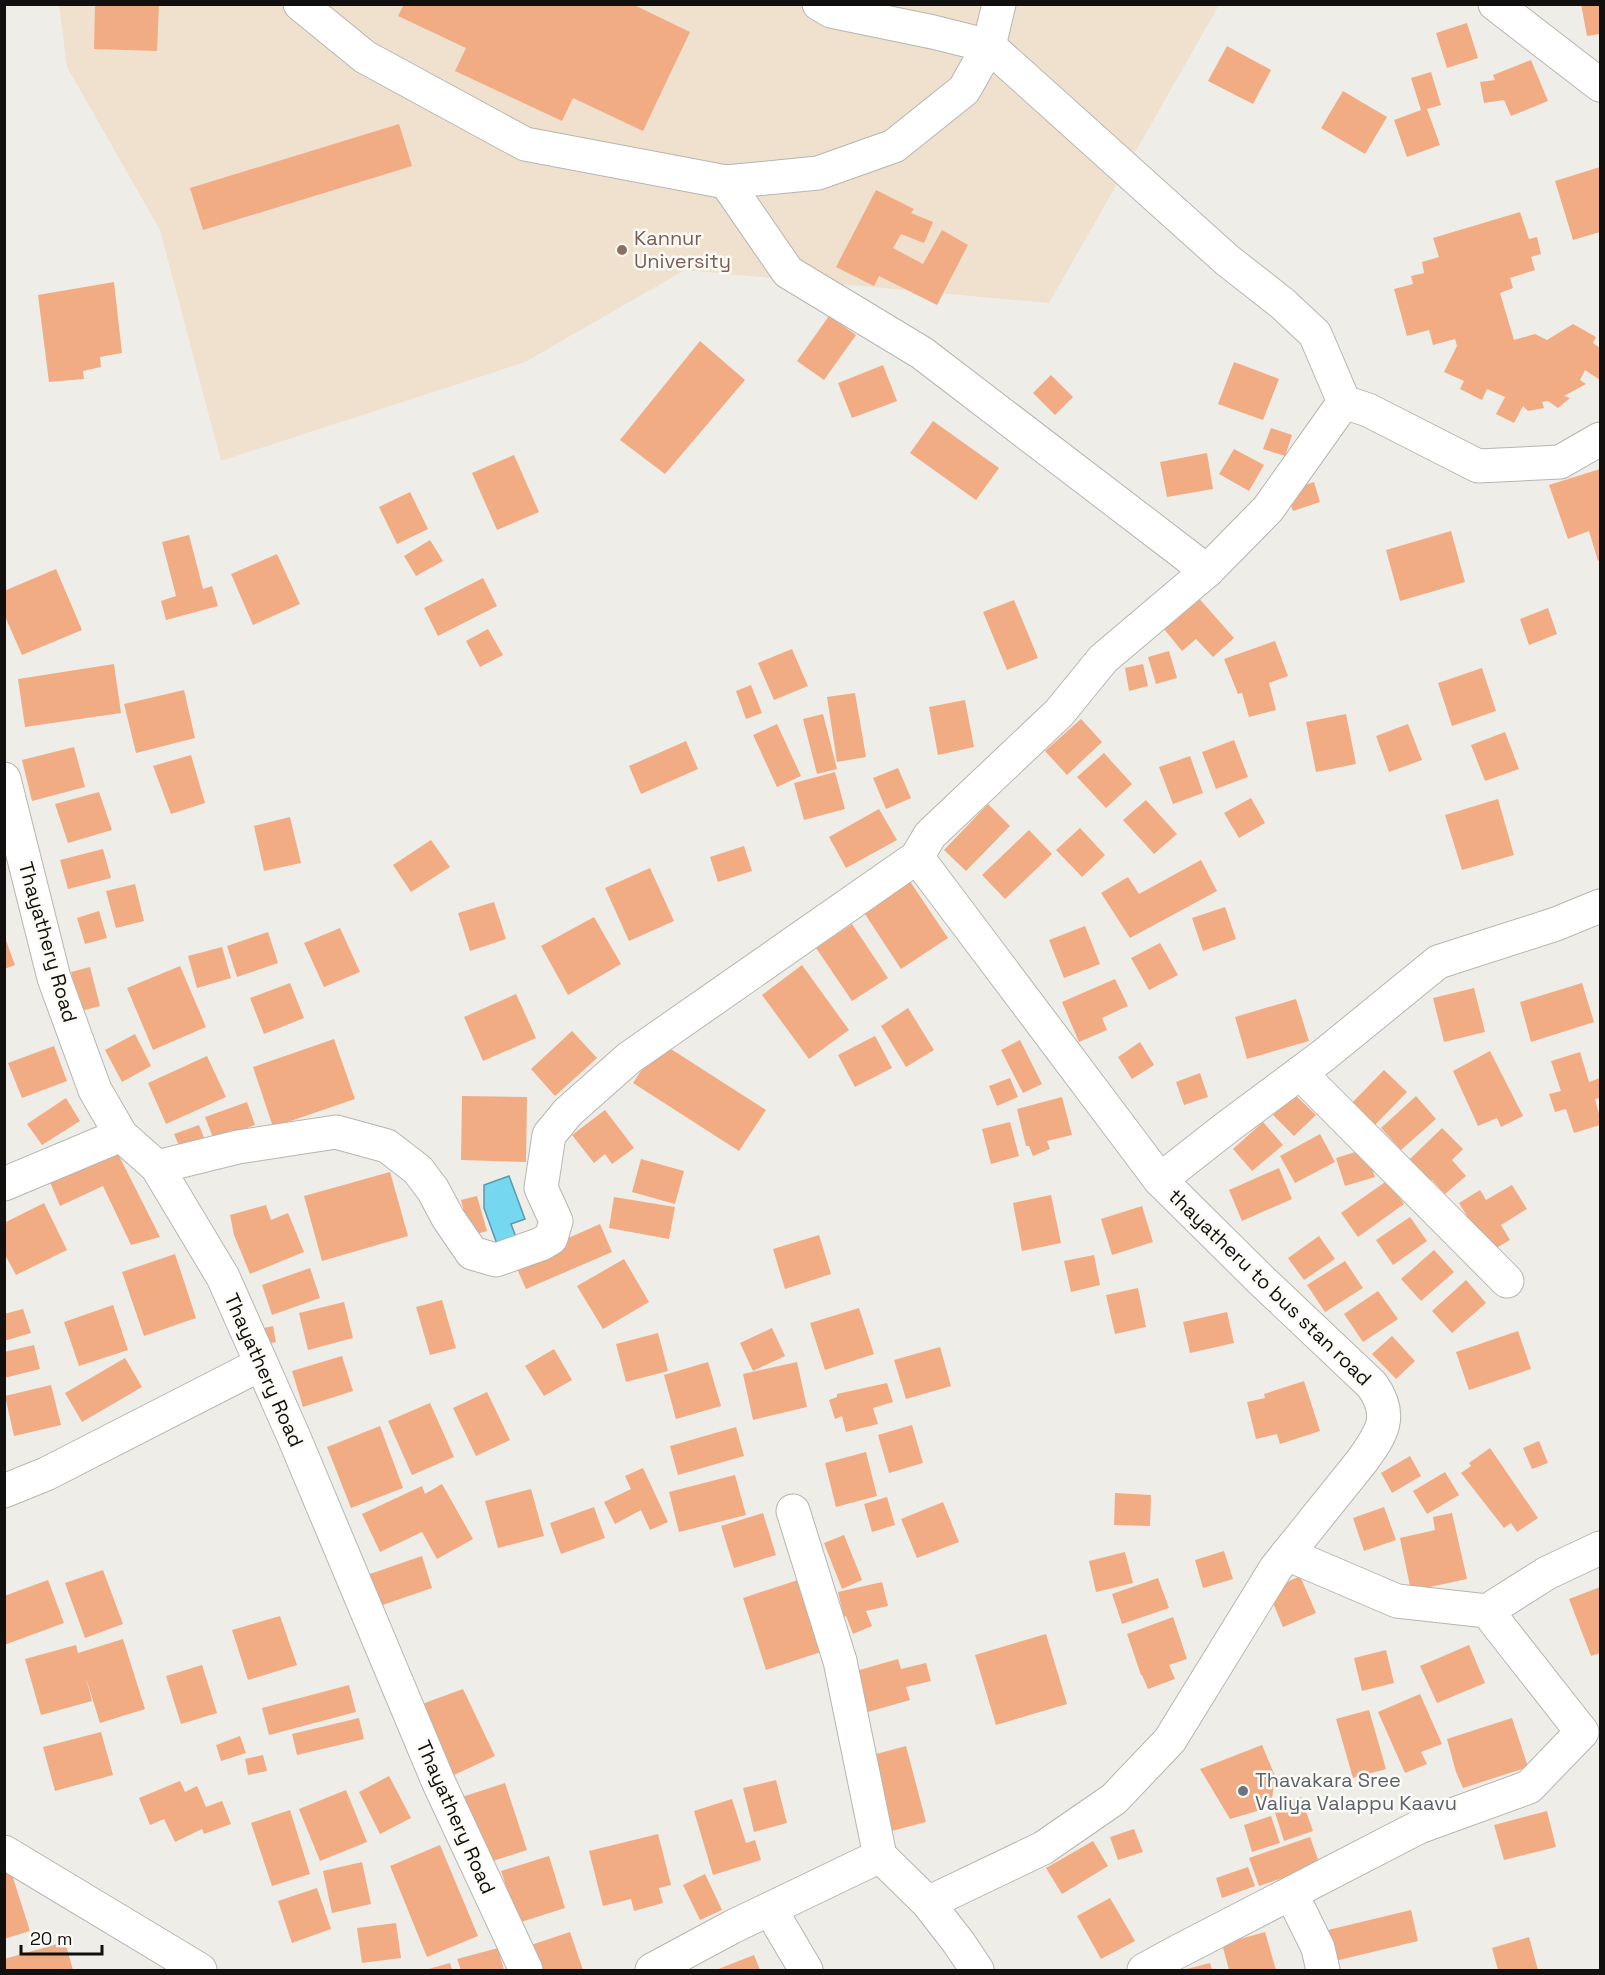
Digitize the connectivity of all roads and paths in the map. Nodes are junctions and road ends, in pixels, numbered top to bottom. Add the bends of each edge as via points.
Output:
1 (300, 4) edge
2 (819, 4) edge
3 (999, 4) edge
4 (1495, 4) edge
5 (989, 46) junction
6 (1600, 85) edge
7 (726, 182) junction
8 (1344, 402) junction
9 (1600, 439) edge
10 (1207, 571) junction
11 (4, 779) edge
12 (5, 784) edge
13 (916, 856) junction
14 (1600, 906) edge
15 (1300, 1073) junction
16 (121, 1135) junction
17 (157, 1167) junction
18 (1160, 1180) junction
19 (4, 1184) edge
20 (1507, 1281) dead end
21 (261, 1364) junction
22 (4, 1491) edge
23 (793, 1511) dead end
24 (1600, 1548) edge
25 (1287, 1554) junction
26 (1487, 1611) junction
27 (4, 1852) edge
28 (880, 1856) junction
29 (1291, 1893) junction
30 (928, 1903) junction
31 (770, 1909) junction
32 (200, 1971) edge
33 (526, 1971) edge
34 (652, 1971) edge
35 (806, 1971) edge
36 (977, 1971) edge
37 (1144, 1971) edge
38 (1323, 1971) edge

1 - 7 street via 365,57 525,144
2 - 5 street via 831,11
3 - 5 street
4 - 6 street
5 - 7 street via 964,90 894,146 818,173
5 - 8 street via 1315,334
7 - 10 street via 788,272 922,353
8 - 9 street via 1368,410 1478,466 1560,462
8 - 10 street via 1269,510
10 - 13 street via 1103,659 1059,713 930,835
11 - 12 street, Thayathery Road
12 - 16 street, Thayathery Road via 54,978 95,1090
13 - 17 street via 629,1058 568,1112 549,1135 541,1188 556,1221 551,1238 541,1244 496,1260 472,1253 418,1170 387,1146 336,1132 238,1147
13 - 18 street
14 - 15 street, thayatheru to bus stan road via 1438,962
15 - 18 street, thayatheru to bus stan road
15 - 20 street
16 - 17 street, Thayathery Road
16 - 19 street
17 - 21 street, Thayathery Road via 223,1277
18 - 25 street, thayatheru to bus stan road via 1382,1398 1385,1420 1375,1443
21 - 22 street via 46,1474
21 - 33 street, Thayathery Road via 438,1781
23 - 28 street via 840,1661
24 - 26 street via 1547,1573
25 - 26 street via 1397,1601
25 - 30 street, thayatheru to bus stan road via 1170,1740 1114,1799 1043,1848
26 - 29 street via 1582,1732 1529,1787 1419,1827
27 - 32 street
28 - 30 street
28 - 31 street
29 - 37 street
29 - 38 street via 1318,1948
30 - 36 street
31 - 34 street
31 - 35 street

